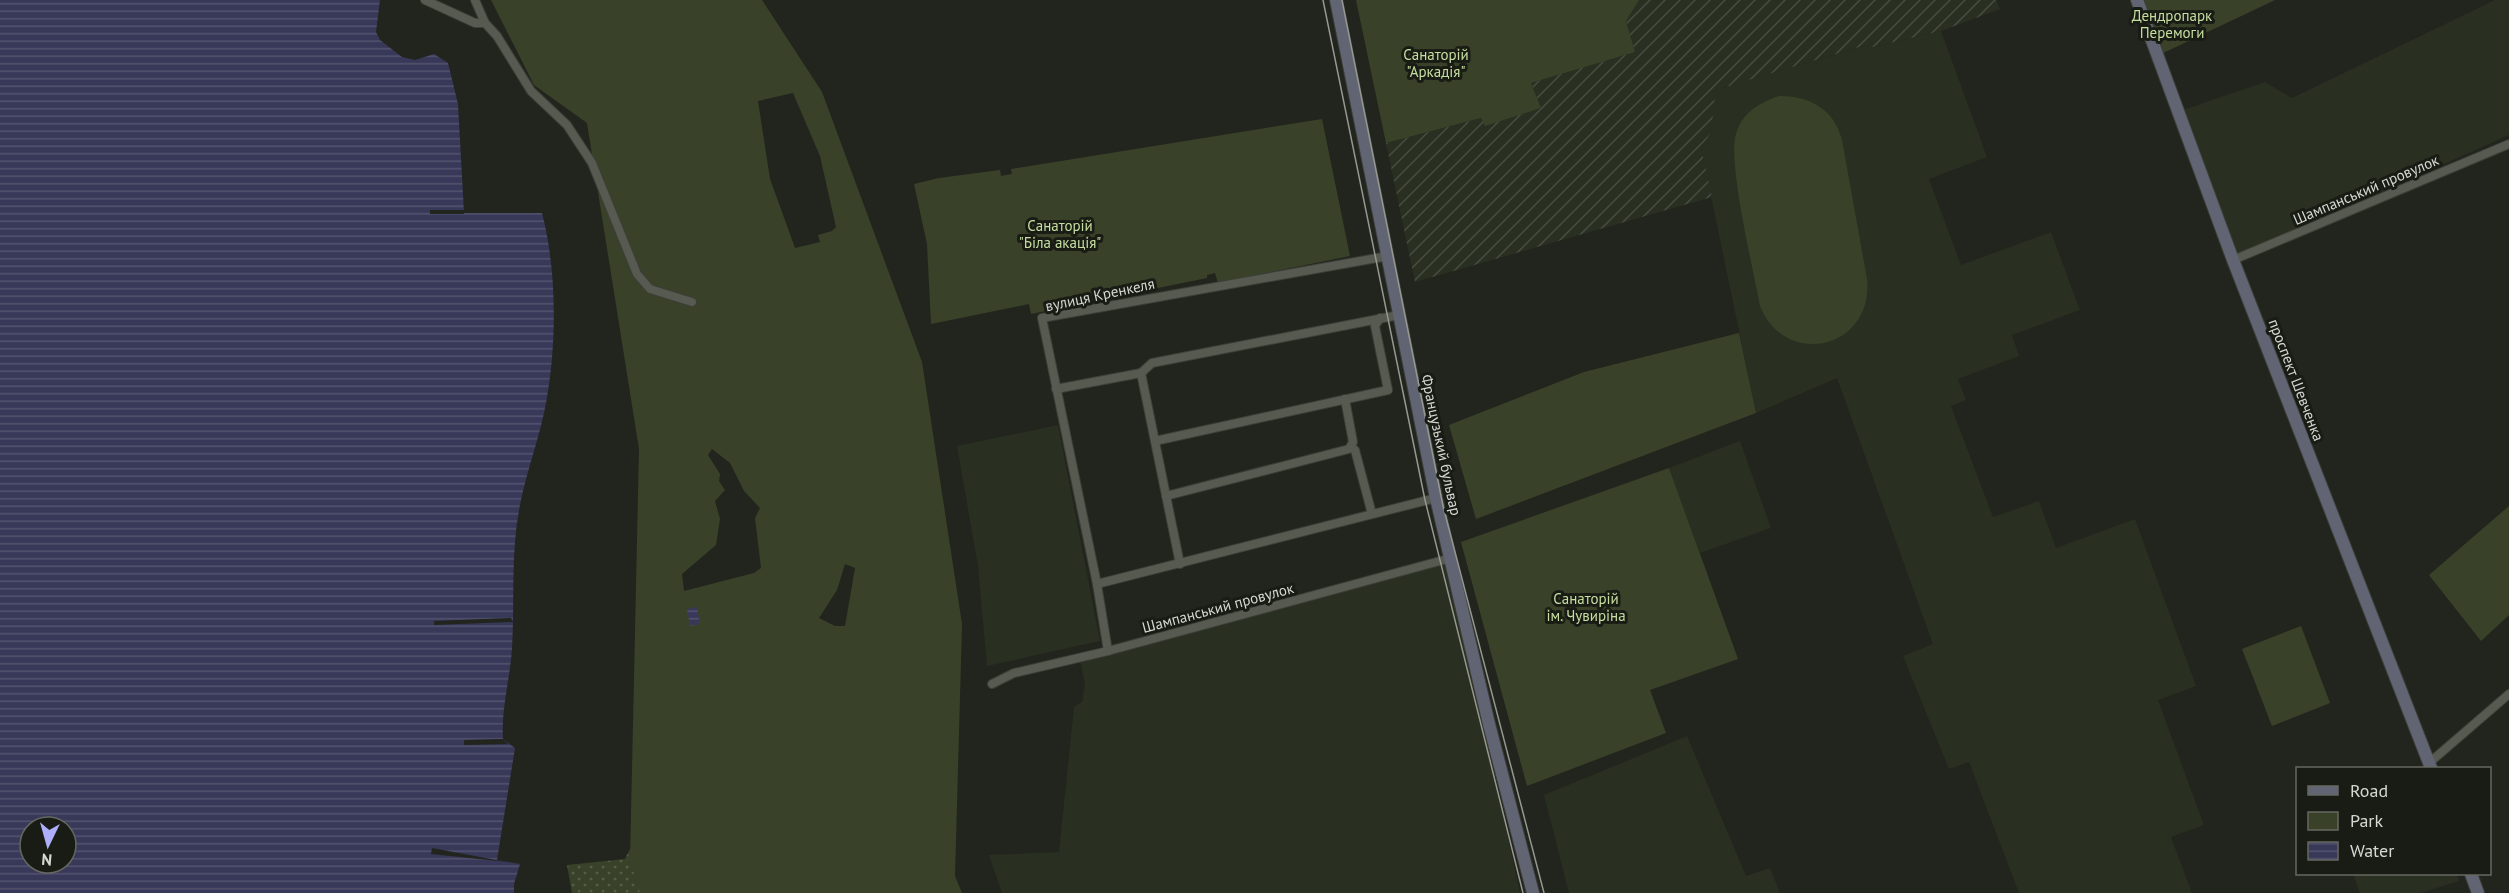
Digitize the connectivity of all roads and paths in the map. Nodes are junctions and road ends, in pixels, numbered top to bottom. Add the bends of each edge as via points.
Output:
1 (425, 0) edge
2 (474, 0) edge
3 (1336, 0) edge
4 (2137, 0) edge
5 (485, 23) junction
6 (2509, 144) edge
7 (1388, 256) junction
8 (2233, 260) junction
9 (692, 302) dead end
10 (1399, 315) junction
11 (1380, 318) junction
12 (1141, 373) junction
13 (1056, 389) junction
14 (1345, 399) junction
15 (1155, 441) junction
16 (1351, 447) junction
17 (1166, 496) junction
18 (1436, 498) junction
19 (1372, 514) junction
20 (1451, 558) junction
21 (1180, 564) junction
22 (1097, 584) junction
23 (1108, 651) junction
24 (992, 684) dead end
25 (2509, 694) edge
26 (2430, 766) edge
27 (2472, 875) edge
28 (1533, 893) edge
29 (2478, 893) edge

1 - 5 street via 475,23
2 - 5 street
3 - 7 street, Французький бульвар
4 - 8 street, проспект Шевченка
5 - 9 street via 531,91 567,125 592,163 637,274 650,289
6 - 8 street, Шампанський провулок
7 - 10 street, Французький бульвар
7 - 13 street, вулиця Кренкеля via 1042,318
8 - 26 street, проспект Шевченка
10 - 11 street
10 - 18 street, Французький бульвар
11 - 12 street via 1152,363
11 - 14 street via 1375,326 1388,390
12 - 13 street
12 - 15 street
13 - 22 street, вулиця Кренкеля
14 - 15 street
14 - 16 street
15 - 17 street
16 - 17 street
16 - 19 street
17 - 21 street
18 - 19 street
18 - 20 street, Французький бульвар
19 - 21 street
20 - 23 street, Шампанський провулок
20 - 28 street, Французький бульвар
21 - 22 street
22 - 23 street, вулиця Кренкеля
23 - 24 street, Шампанський провулок via 1014,673
25 - 26 street
27 - 29 street

